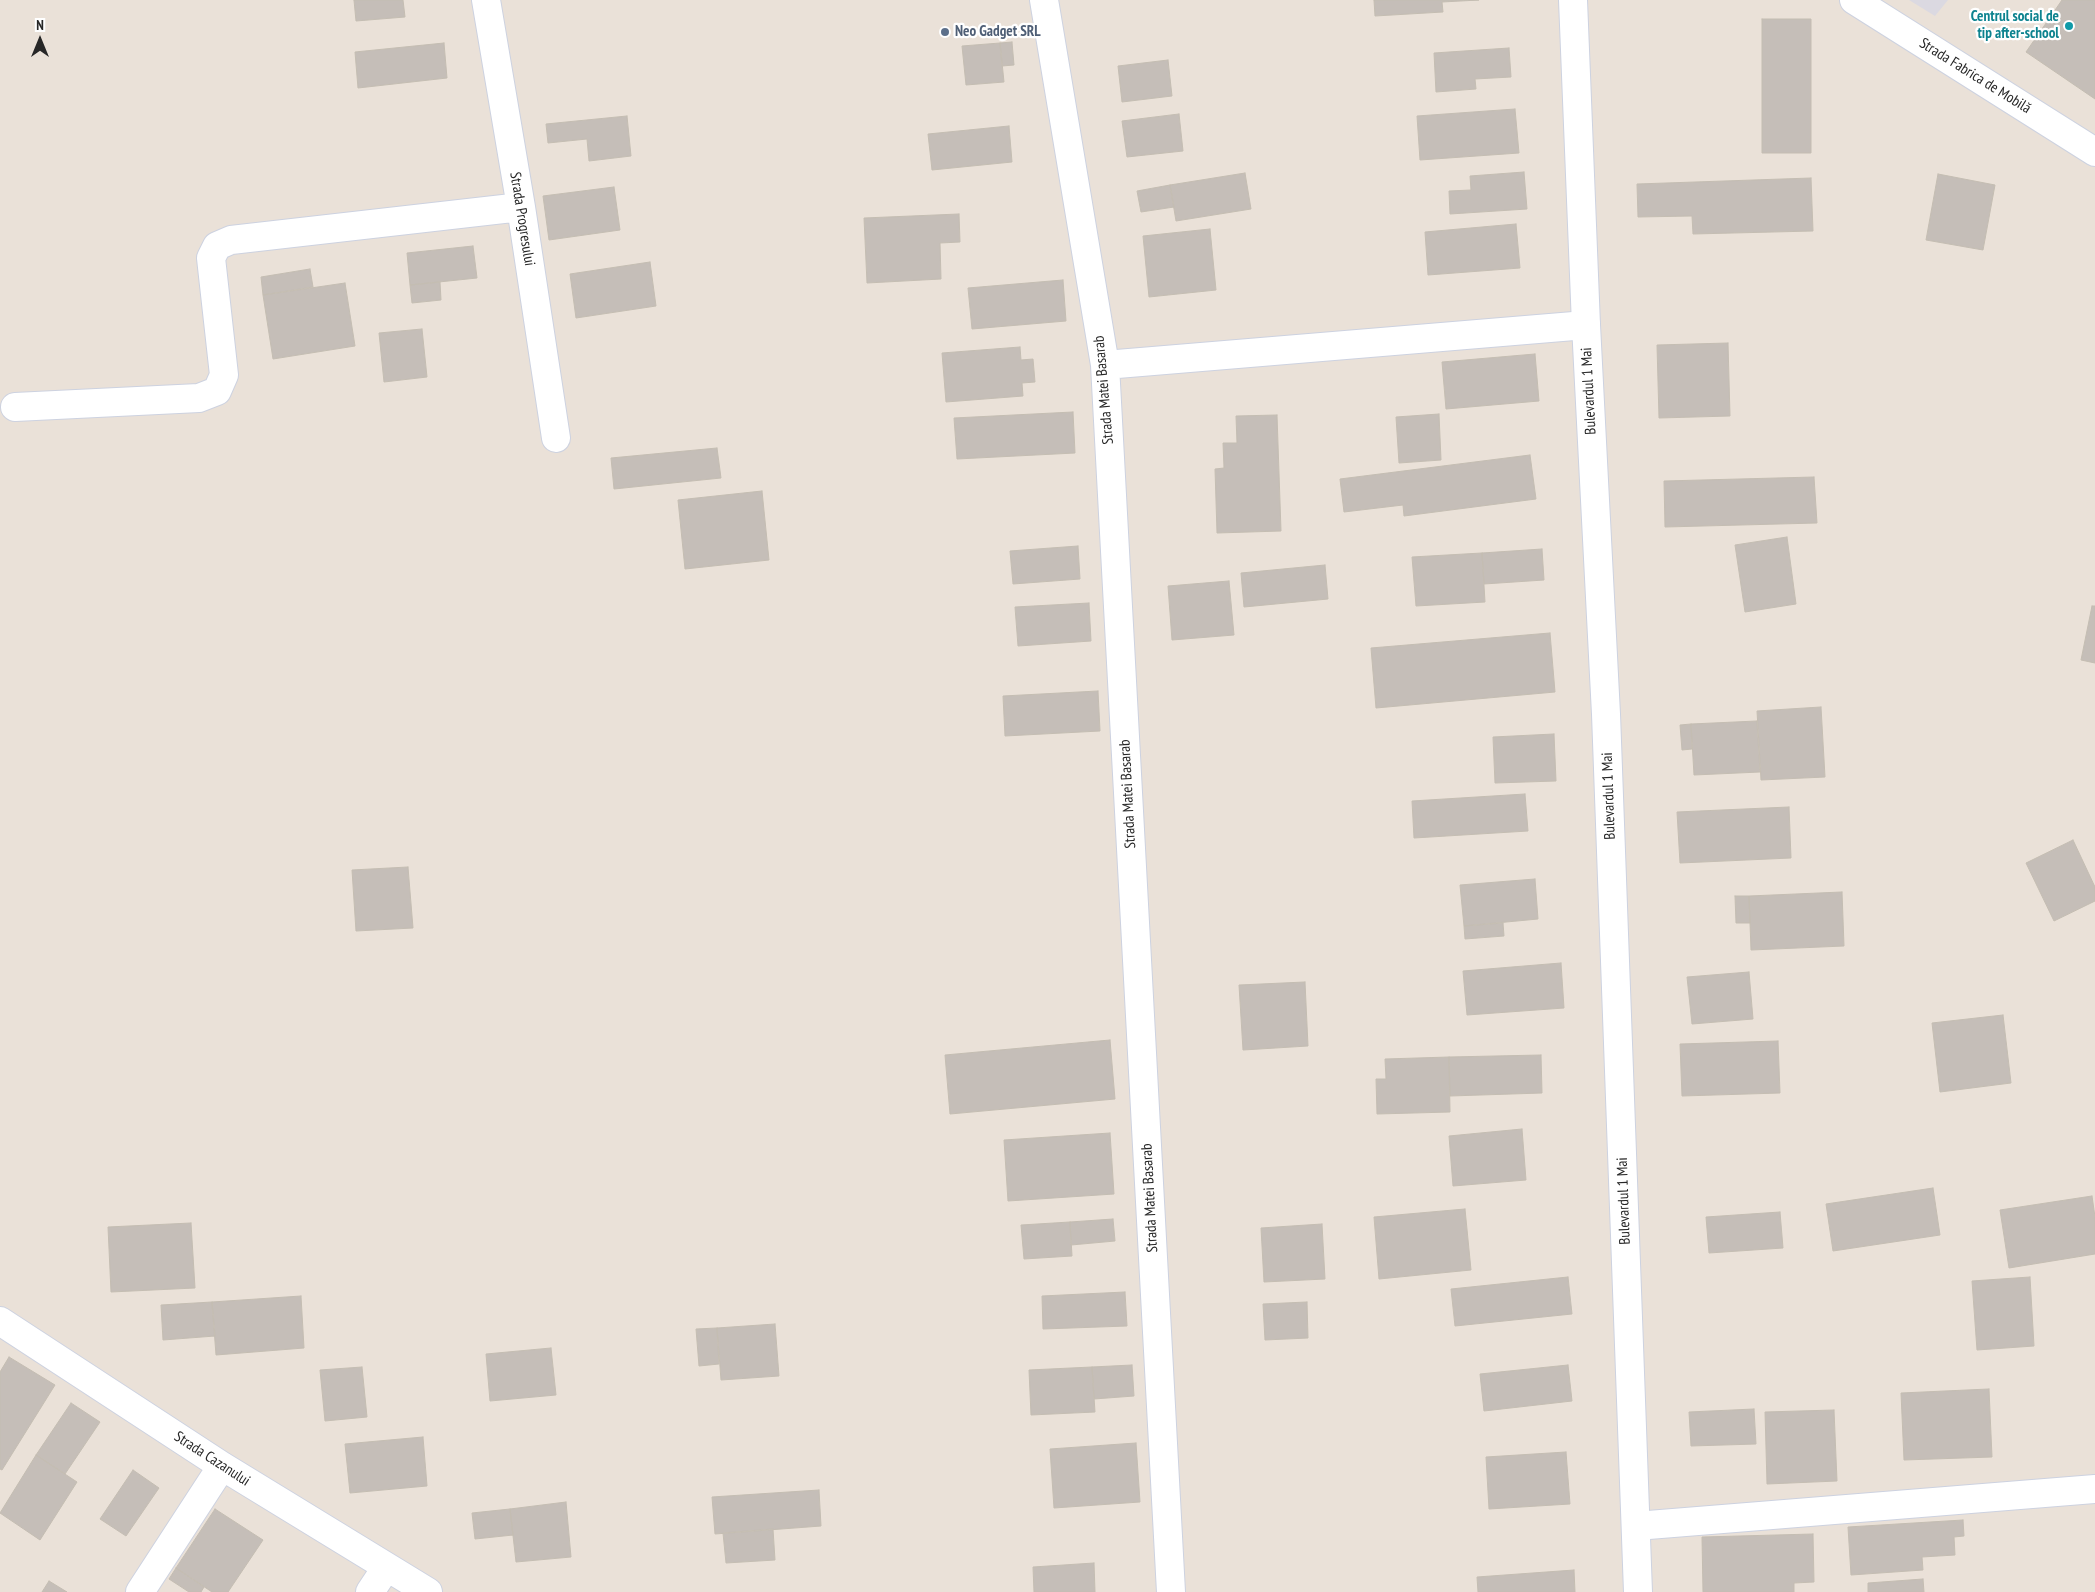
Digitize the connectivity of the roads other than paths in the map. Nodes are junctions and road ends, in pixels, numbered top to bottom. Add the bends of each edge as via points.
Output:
1 (486, 0) edge
2 (1044, 0) edge
3 (1573, 0) edge
4 (1854, 0) edge
5 (2095, 152) edge
6 (521, 207) junction
7 (1586, 325) junction
8 (1105, 365) junction
9 (15, 407) dead end
10 (556, 438) dead end
11 (0, 1321) edge
12 (222, 1466) junction
13 (2095, 1489) edge
14 (1636, 1526) junction
15 (386, 1568) junction
16 (140, 1592) edge
17 (370, 1592) edge
18 (428, 1592) edge
19 (1171, 1592) edge
20 (1638, 1592) edge

1 - 6 street, Strada Progresului
2 - 8 street, Strada Matei Basarab
3 - 7 street, Bulevardul 1 Mai
4 - 5 street, Strada Fabrica de Mobilă
6 - 9 street via 231,240 217,246 211,258 224,375 217,391 199,398
6 - 10 street, Strada Progresului
7 - 8 street
7 - 14 street, Bulevardul 1 Mai via 1606,714
8 - 19 street, Strada Matei Basarab
11 - 12 street, Strada Cazanului
12 - 15 street, Strada Cazanului
12 - 16 street
13 - 14 street
14 - 20 street, Bulevardul 1 Mai
15 - 17 street
15 - 18 street, Strada Cazanului

